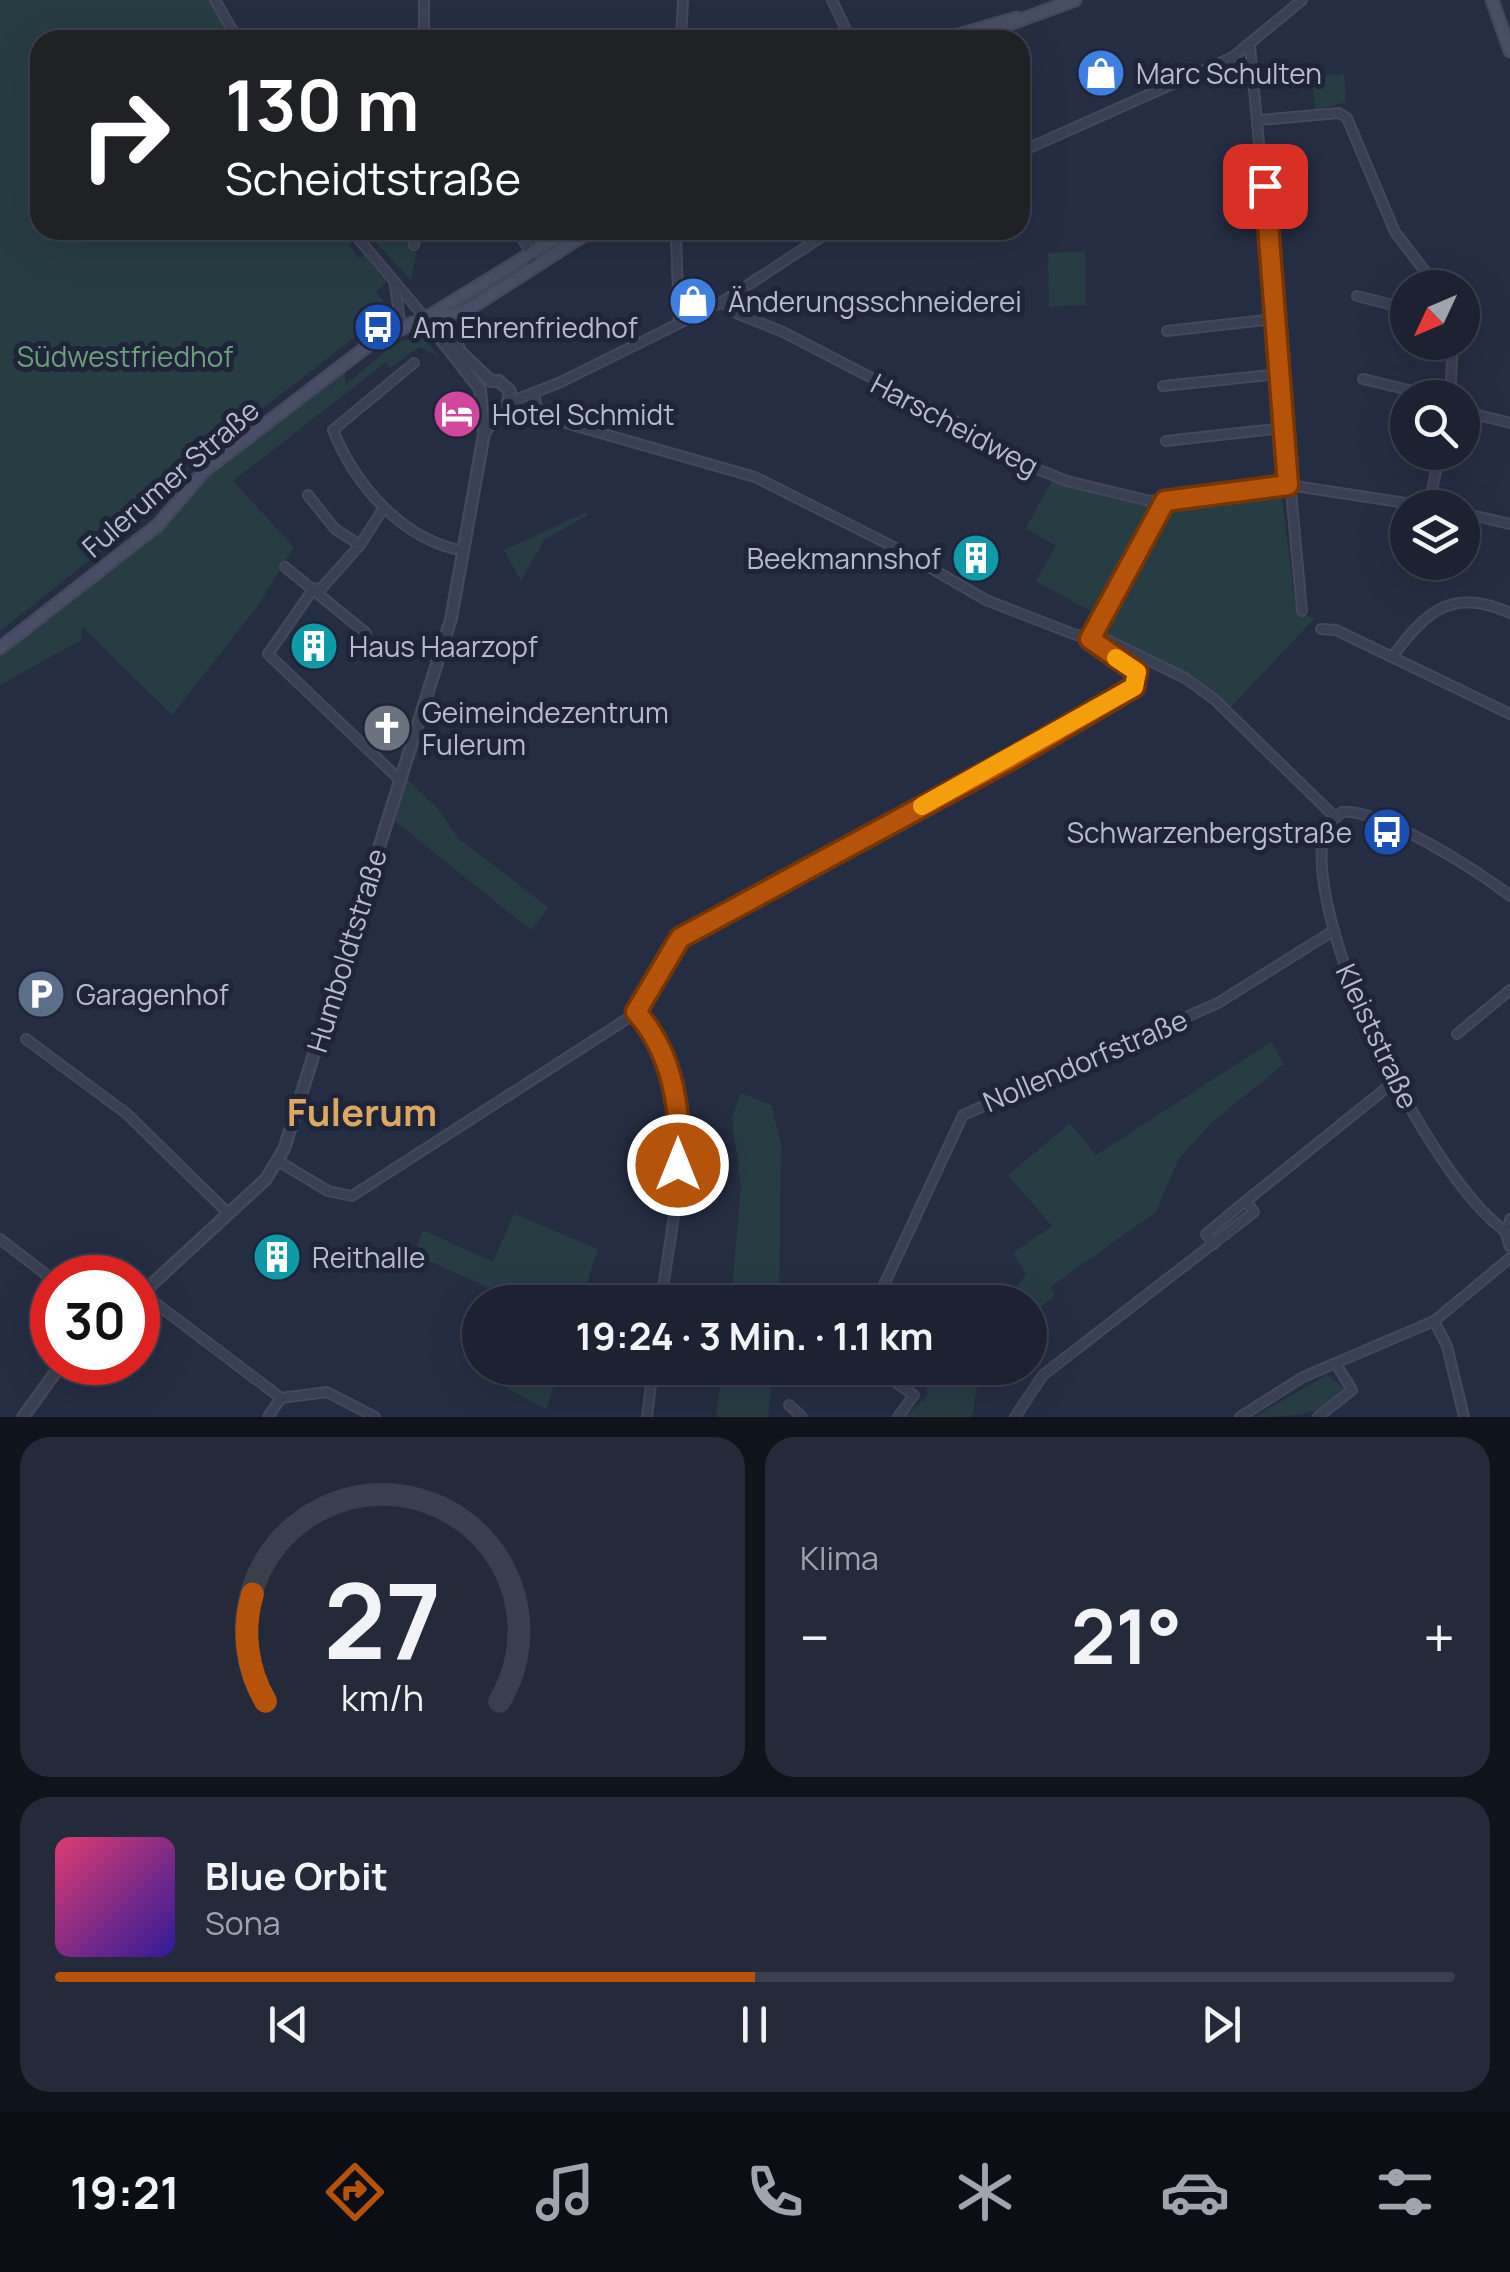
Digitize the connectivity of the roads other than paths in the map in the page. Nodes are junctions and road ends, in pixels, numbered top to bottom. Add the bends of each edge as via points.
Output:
1 (215, 0) edge
2 (424, 0) edge
3 (683, 0) edge
4 (832, 0) edge
5 (1076, 0) edge
6 (1302, 0) edge
7 (1492, 0) edge
8 (1022, 17) junction
9 (232, 30) edge
10 (424, 30) edge
11 (682, 30) edge
12 (846, 30) edge
13 (970, 30) edge
14 (990, 30) edge
15 (1250, 46) junction
16 (1510, 52) edge
17 (1260, 120) junction
18 (1030, 147) edge
19 (359, 240) edge
20 (415, 240) edge
21 (523, 240) edge
22 (554, 240) edge
23 (577, 240) edge
24 (676, 240) edge
25 (817, 240) edge
26 (414, 244) dead end
27 (532, 254) junction
28 (532, 270) junction
29 (1424, 270) edge
30 (394, 282) junction
31 (1357, 296) dead end
32 (722, 302) junction
33 (1390, 304) edge
34 (455, 316) junction
35 (426, 319) junction
36 (1275, 319) junction
37 (679, 322) junction
38 (401, 328) junction
39 (1167, 330) dead end
40 (458, 348) junction
41 (414, 363) dead end
42 (1279, 374) junction
43 (1364, 378) dead end
44 (491, 381) junction
45 (1390, 385) edge
46 (1163, 386) dead end
47 (480, 389) junction
48 (533, 393) junction
49 (510, 396) junction
50 (484, 408) junction
51 (497, 412) junction
52 (1480, 416) edge
53 (1510, 423) edge
54 (1283, 428) junction
55 (484, 434) junction
56 (1166, 441) dead end
57 (1288, 485) junction
58 (308, 496) dead end
59 (1390, 499) edge
60 (1165, 501) junction
61 (383, 508) junction
62 (1480, 517) edge
63 (1510, 524) edge
64 (360, 545) junction
65 (464, 552) junction
66 (285, 567) dead end
67 (317, 590) junction
68 (1302, 611) dead end
69 (1510, 613) edge
70 (1321, 629) dead end
71 (366, 633) dead end
72 (1090, 639) junction
73 (0, 648) edge
74 (1392, 657) junction
75 (1510, 714) edge
76 (399, 779) junction
77 (1334, 816) junction
78 (1510, 896) edge
79 (1333, 931) junction
80 (1510, 990) edge
81 (636, 1012) junction
82 (1457, 1034) dead end
83 (26, 1039) dead end
84 (1395, 1081) junction
85 (278, 1161) junction
86 (230, 1214) junction
87 (1508, 1225) edge
88 (0, 1239) edge
89 (1510, 1247) edge
90 (1510, 1258) edge
91 (30, 1262) edge
92 (160, 1277) edge
93 (664, 1285) edge
94 (884, 1285) edge
95 (160, 1310) edge
96 (1434, 1321) junction
97 (1336, 1364) junction
98 (47, 1385) edge
99 (651, 1385) edge
100 (899, 1385) edge
101 (281, 1398) junction
102 (789, 1405) dead end
103 (23, 1417) edge
104 (268, 1417) edge
105 (375, 1417) edge
106 (647, 1417) edge
107 (802, 1417) edge
108 (898, 1417) edge
109 (1015, 1417) edge
110 (1240, 1417) edge
111 (1318, 1417) edge
112 (1464, 1417) edge

1 - 9 street
2 - 10 street
3 - 11 street
4 - 12 street
5 - 8 main road
6 - 15 street
7 - 16 main road
8 - 13 main road
8 - 14 main road
15 - 17 street
15 - 18 street
17 - 29 street via 1339,113 1348,118 1395,232
17 - 36 street
19 - 30 street
20 - 26 street
21 - 27 street
22 - 27 main road, Fulerumer Straße
23 - 28 main road, Fulerumer Straße
24 - 37 street
25 - 32 street, Humboldtstraße
27 - 28 street
27 - 35 main road, Fulerumer Straße
28 - 34 main road, Fulerumer Straße
30 - 35 street
30 - 38 street
31 - 33 street
32 - 37 street, Humboldtstraße
32 - 60 street, Harscheidweg via 1037,470
34 - 35 main road, Fulerumer Straße
34 - 40 street
35 - 38 main road, Fulerumer Straße
35 - 40 street
35 - 47 street
36 - 39 street
36 - 42 street
37 - 48 street, Humboldtstraße
38 - 73 main road, Fulerumer Straße via 349,358 204,471 158,525
40 - 44 street
41 - 61 street via 332,430
42 - 46 street
42 - 54 street
43 - 45 street
44 - 47 street
44 - 49 street via 506,385
47 - 50 street, Humboldtstraße
48 - 49 street, Humboldtstraße
48 - 72 street via 548,418 755,477 986,600
49 - 51 street, Humboldtstraße
50 - 51 street
50 - 55 street, Humboldtstraße
51 - 55 street, Humboldtstraße
52 - 53 street
54 - 56 street
54 - 57 street
55 - 65 street, Humboldtstraße
57 - 59 street, Harscheidweg
57 - 60 street, Harscheidweg
57 - 68 street
58 - 64 street via 335,529
60 - 72 street
61 - 64 street
61 - 65 street
62 - 63 street
64 - 67 street
65 - 76 street, Humboldtstraße via 451,620
66 - 67 street
67 - 71 street
67 - 76 street via 268,654
69 - 74 street via 1475,600 1452,602
70 - 74 street
72 - 77 street via 1114,643 1184,678
72 - 81 street via 1137,672 1134,687 680,938
74 - 75 street
76 - 85 street, Humboldtstraße
77 - 78 street via 1350,811 1434,846
77 - 79 street, Kleiststraße via 1322,837
79 - 84 street, Kleiststraße
79 - 94 street, Nollendorfstraße via 1218,1003 963,1116
80 - 82 street
81 - 85 street via 352,1196 328,1191
81 - 93 street via 659,1046 678,1112
83 - 86 street via 128,1114
84 - 87 street, Kleiststraße via 1490,1220
84 - 109 street via 1246,1201 1254,1212 1043,1375
85 - 86 street, Humboldtstraße
86 - 92 street, Humboldtstraße
87 - 89 street
88 - 91 street
90 - 96 street
95 - 101 street
96 - 97 street
96 - 112 street
97 - 110 street
97 - 111 street via 1352,1390
98 - 103 street
99 - 106 street
100 - 108 street via 914,1395
101 - 104 street
101 - 105 street via 327,1392
102 - 107 street

